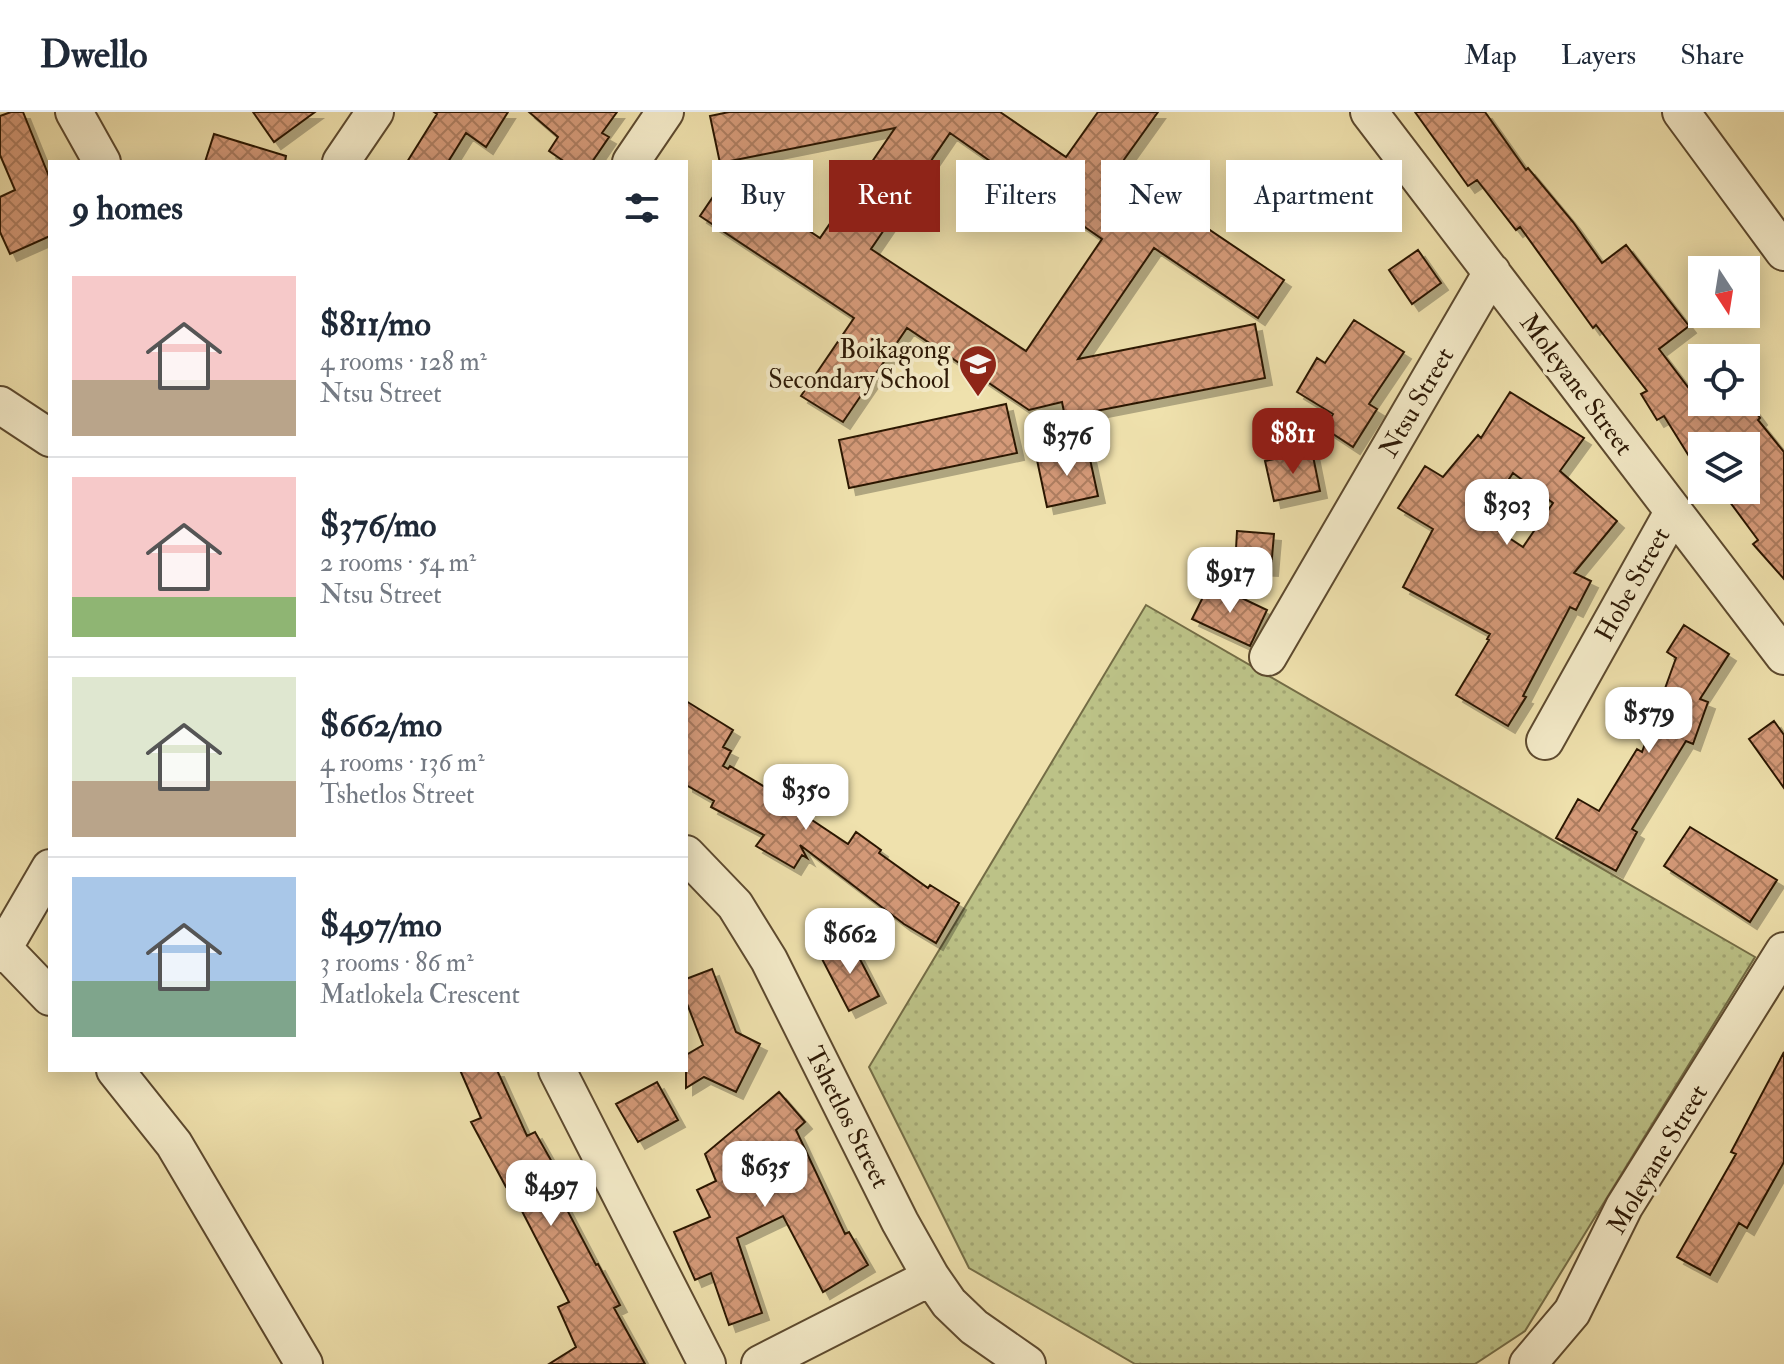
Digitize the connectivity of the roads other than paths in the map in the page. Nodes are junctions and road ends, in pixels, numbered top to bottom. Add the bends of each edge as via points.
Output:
1 (74, 112) edge
2 (375, 112) edge
3 (665, 112) edge
4 (1369, 112) edge
5 (1681, 112) edge
6 (101, 160) edge
7 (342, 160) edge
8 (632, 160) edge
9 (1784, 252) edge
10 (1492, 272) junction
11 (0, 405) edge
12 (48, 437) edge
13 (1673, 512) junction
14 (1784, 656) edge
15 (1268, 657) dead end
16 (1545, 741) dead end
17 (688, 856) edge
18 (48, 871) edge
19 (2, 951) edge
20 (1784, 951) edge
21 (48, 995) edge
22 (117, 1072) edge
23 (558, 1072) edge
24 (931, 1277) junction
25 (304, 1364) edge
26 (707, 1364) edge
27 (760, 1364) edge
28 (1027, 1364) edge
29 (1528, 1364) edge

1 - 6 street
2 - 7 street
3 - 8 street
4 - 10 street, Moleyane Street
5 - 9 street
10 - 13 street, Moleyane Street
10 - 15 street, Ntsu Street
11 - 12 street
13 - 14 street, Moleyane Street
13 - 16 street, Hobe Street
17 - 24 street, Tshetlos Street via 735,905 769,960
18 - 19 street
19 - 21 street
20 - 29 street, Moleyane Street via 1624,1207 1572,1312
22 - 25 street via 174,1144
23 - 26 street
24 - 27 street
24 - 28 street, Tshetlos Street via 974,1327

